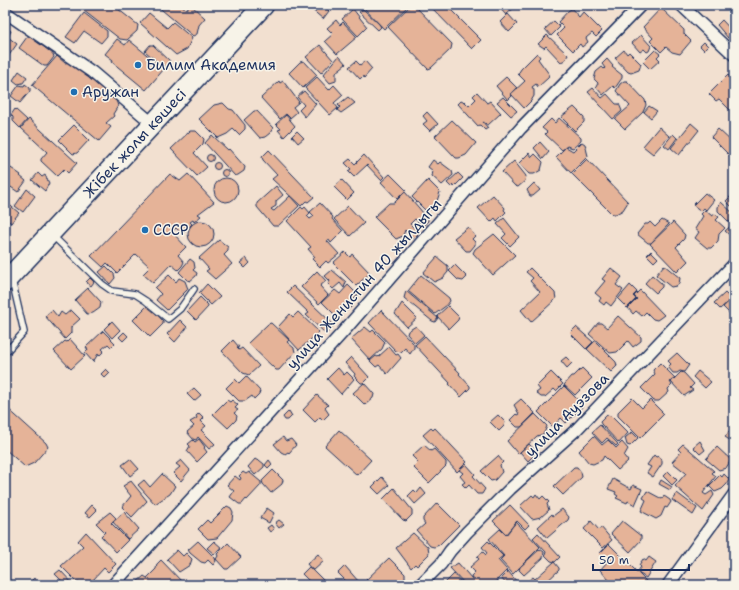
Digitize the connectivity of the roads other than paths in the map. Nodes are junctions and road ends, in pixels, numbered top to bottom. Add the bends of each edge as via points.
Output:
1 (264, 5) edge
2 (640, 5) edge
3 (681, 5) edge
4 (5, 12) edge
5 (734, 55) edge
6 (152, 123) junction
7 (49, 233) junction
8 (734, 264) edge
9 (8, 279) edge
10 (194, 289) dead end
11 (5, 353) edge
12 (734, 494) edge
13 (113, 585) edge
14 (420, 585) edge
15 (668, 585) edge

1 - 6 highway, Жібек жолы көшесі
2 - 13 street, улица Женистин 40 жылдыгы via 522,128
3 - 5 street
4 - 6 street via 92,72
6 - 7 highway, Жібек жолы көшесі
7 - 9 highway, Жібек жолы көшесі
7 - 10 lane via 102,284 112,291 135,294 168,319 180,310
8 - 14 street, улица Ауэзова via 577,429 467,532
9 - 11 lane via 24,332
12 - 15 street

